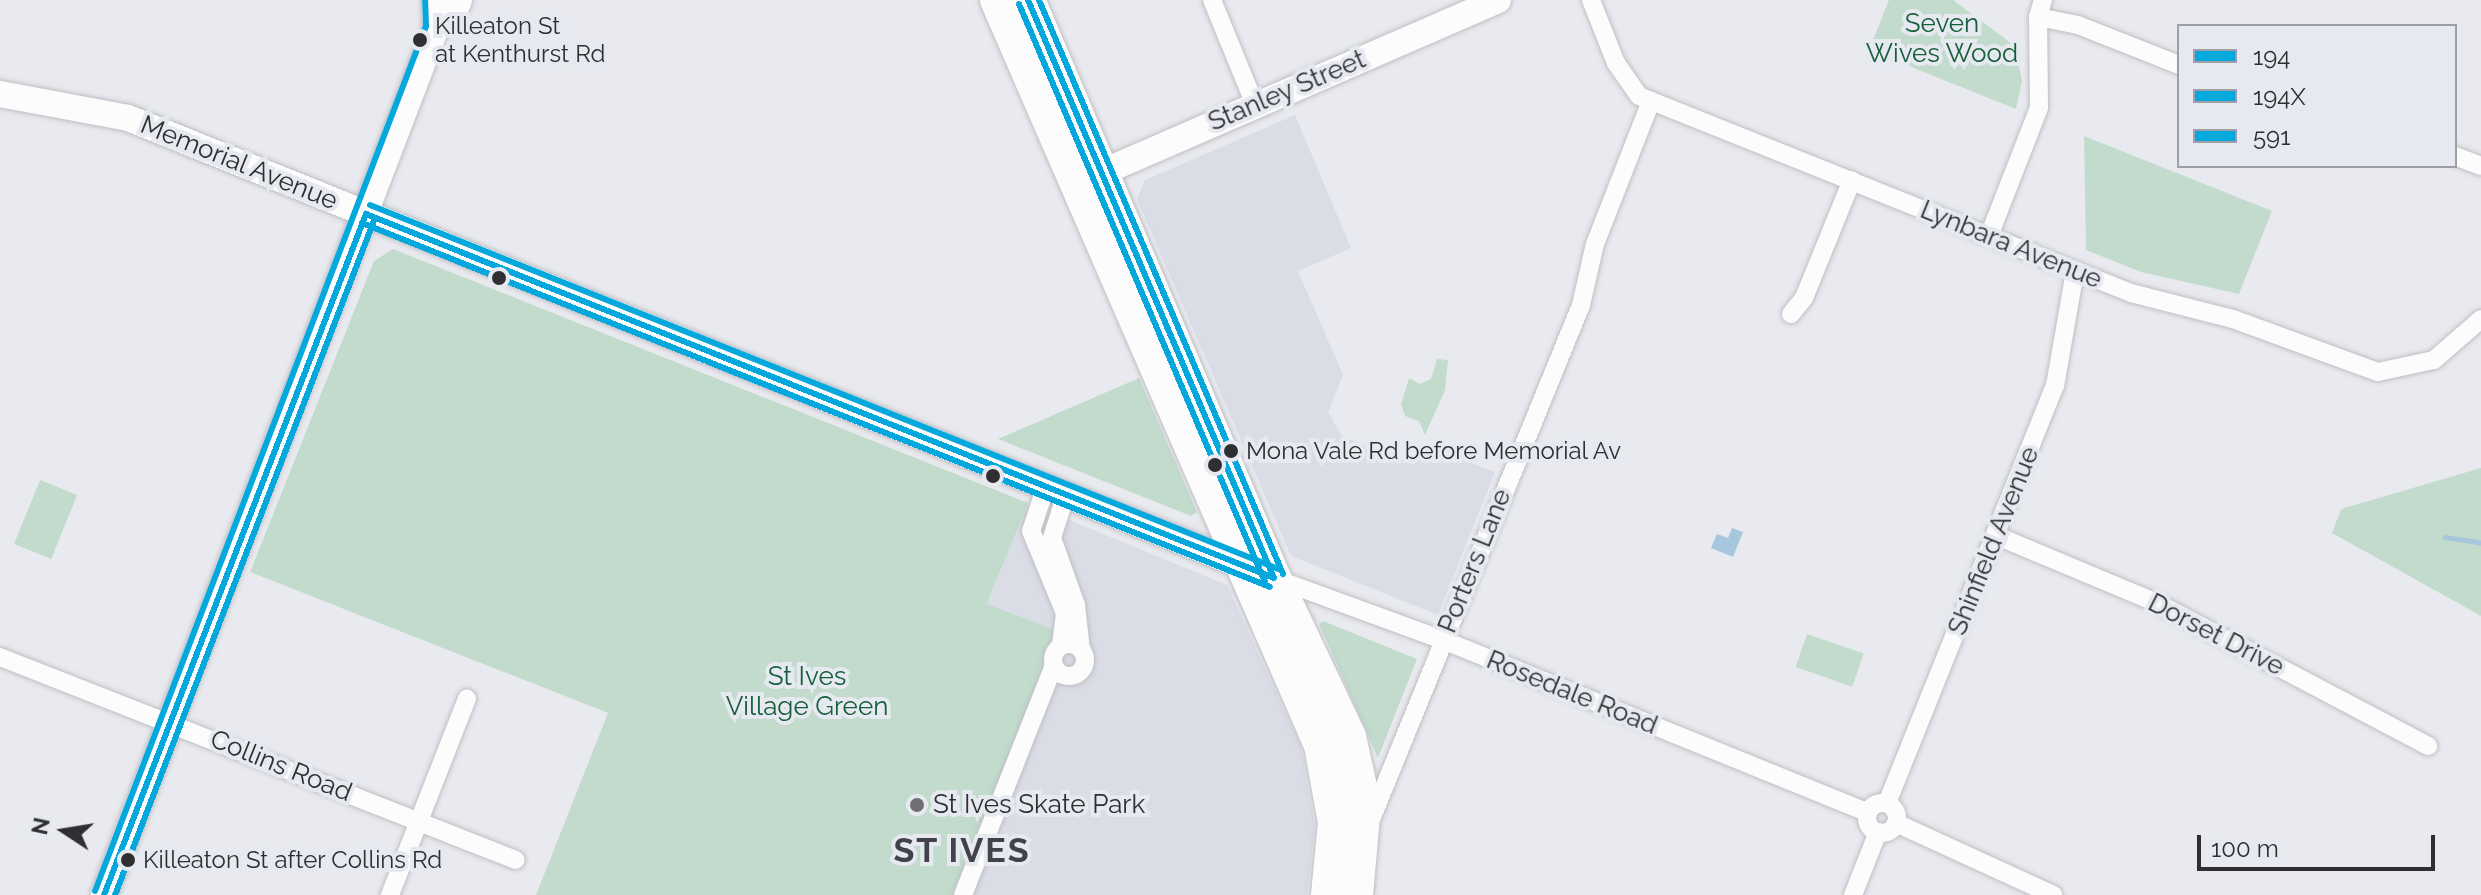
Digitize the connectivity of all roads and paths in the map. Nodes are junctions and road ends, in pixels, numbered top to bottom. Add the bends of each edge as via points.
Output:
1 (435, 0) edge
2 (459, 0) edge
3 (997, 0) edge
4 (1028, 0) edge
5 (1212, 0) edge
6 (1498, 0) edge
7 (1591, 0) edge
8 (2041, 8) edge
9 (436, 28) junction
10 (2177, 64) edge
11 (0, 94) edge
12 (1651, 101) junction
13 (1255, 105) junction
14 (2457, 157) edge
15 (2481, 166) edge
16 (1088, 178) junction
17 (1852, 180) junction
18 (366, 214) junction
19 (1989, 236) junction
20 (2075, 271) junction
21 (1791, 314) dead end
22 (2481, 319) edge
23 (1056, 490) junction
24 (1997, 536) junction
25 (1240, 565) junction
26 (1274, 578) junction
27 (1443, 640) junction
28 (1061, 646) junction
29 (1081, 650) junction
30 (0, 657) edge
31 (1059, 670) junction
32 (467, 699) dead end
33 (168, 723) junction
34 (2428, 746) dead end
35 (1887, 803) junction
36 (1868, 813) junction
37 (419, 822) junction
38 (1896, 823) junction
39 (1878, 832) junction
40 (1363, 841) junction
41 (516, 860) dead end
42 (104, 895) edge
43 (390, 895) edge
44 (963, 895) edge
45 (1328, 895) edge
46 (1356, 895) edge
47 (1853, 895) edge
48 (2053, 895) edge

1 - 9 street
2 - 9 street via 452,16
3 - 16 highway
4 - 16 highway
5 - 13 street
6 - 13 street, Stanley Street
7 - 12 street, Lynbara Avenue via 1626,81
8 - 10 street
8 - 19 street via 2039,108
9 - 18 street
11 - 18 street, Memorial Avenue via 128,118
12 - 17 street, Lynbara Avenue
12 - 27 street, Porters Lane via 1595,244 1579,309
13 - 16 street, Stanley Street
14 - 15 street
16 - 25 highway
16 - 26 highway
17 - 19 street, Lynbara Avenue
17 - 21 street via 1804,298
18 - 23 street, Memorial Avenue
18 - 33 street
19 - 20 street, Lynbara Avenue
20 - 22 street, Lynbara Avenue via 2131,293 2233,319 2378,372 2434,360
20 - 24 street, Shinfield Avenue via 2055,386
23 - 25 street, Memorial Avenue
23 - 28 street via 1031,531 1065,613
23 - 29 street via 1052,538 1076,605
24 - 34 street, Dorset Drive via 2155,602
24 - 35 street, Shinfield Avenue
25 - 26 street, Memorial Avenue
25 - 45 highway via 1327,766 1335,842
26 - 27 street, Rosedale Road
26 - 40 highway via 1349,737 1364,804
27 - 36 street, Rosedale Road
27 - 40 street, Porters Lane
28 - 29 street
28 - 31 street
29 - 31 street via 1082,670
30 - 33 street, Collins Road
31 - 44 street via 1046,686
32 - 37 street
33 - 37 street, Collins Road
33 - 42 street
35 - 36 street via 1877,803
35 - 38 street
36 - 39 street via 1868,822
37 - 41 street, Collins Road
37 - 43 street
38 - 39 street
38 - 48 street
39 - 47 street
40 - 46 highway

